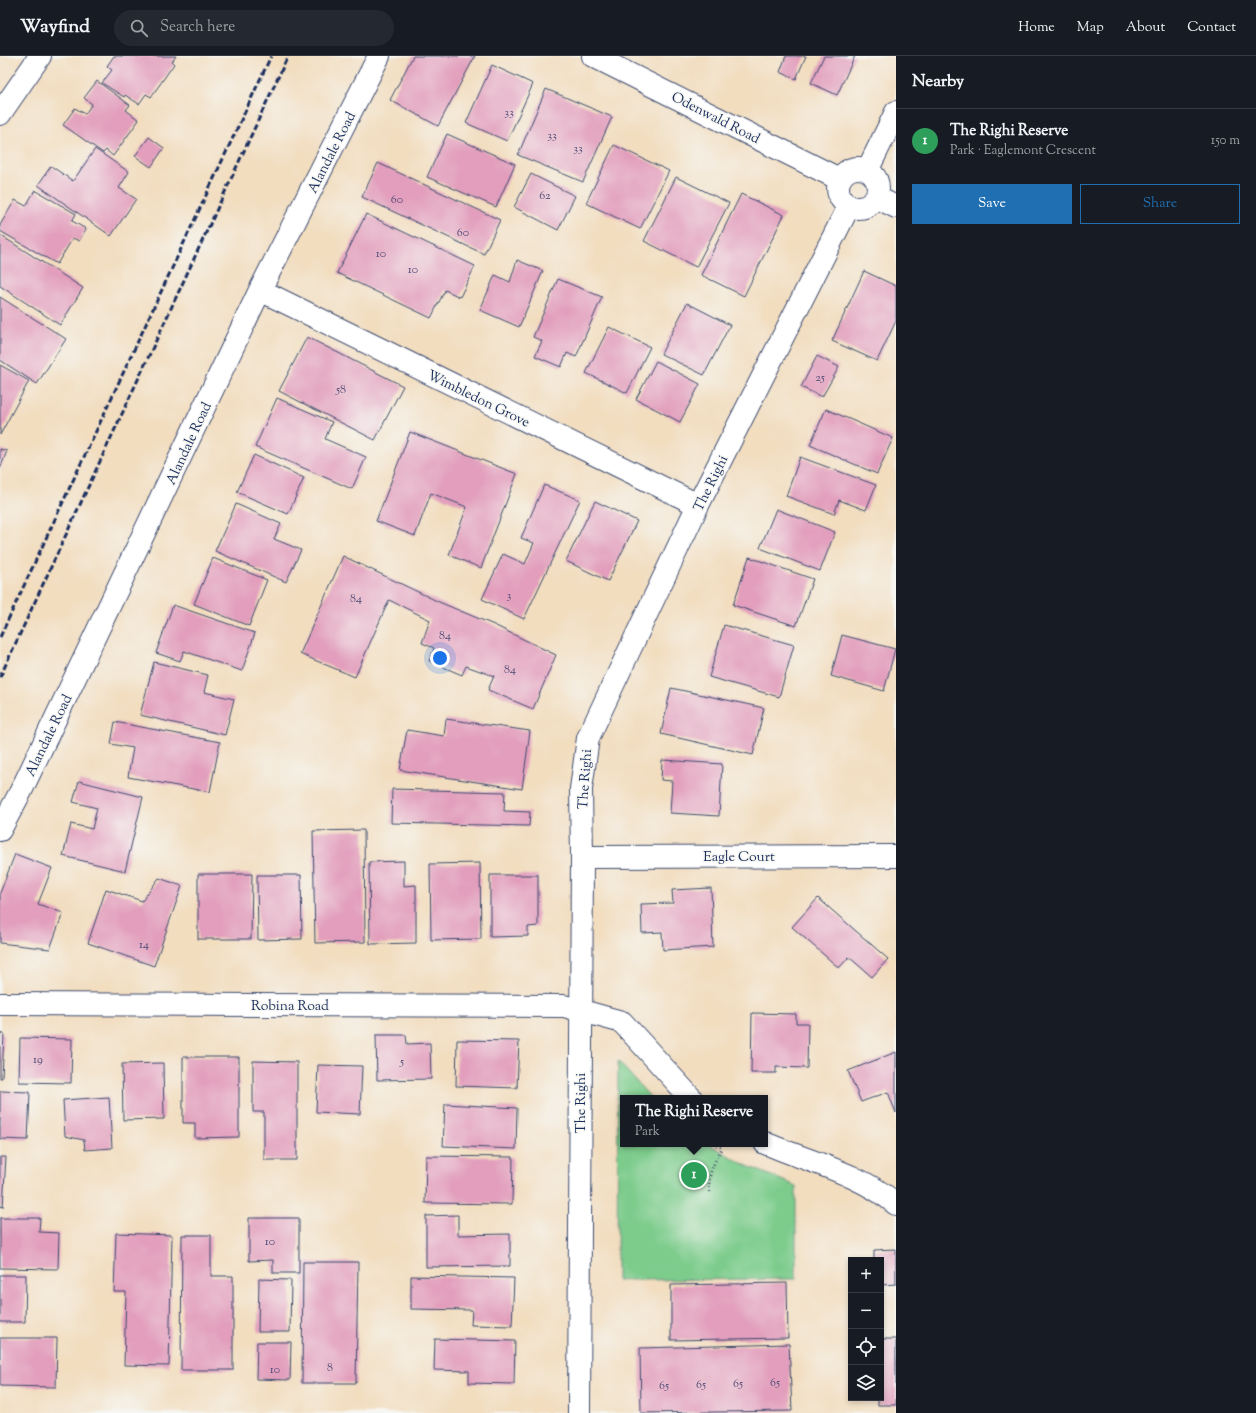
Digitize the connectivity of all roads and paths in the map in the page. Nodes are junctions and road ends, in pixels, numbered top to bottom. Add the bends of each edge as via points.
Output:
1 (40, 56) edge
2 (379, 56) edge
3 (593, 56) edge
4 (896, 112) edge
5 (0, 114) edge
6 (868, 169) junction
7 (839, 179) junction
8 (876, 197) junction
9 (849, 206) junction
10 (896, 207) edge
11 (260, 290) junction
12 (698, 505) junction
13 (0, 830) edge
14 (896, 856) edge
15 (582, 857) junction
16 (0, 1004) edge
17 (580, 1011) junction
18 (688, 1095) edge
19 (768, 1144) edge
20 (720, 1147) edge
21 (710, 1192) dead end
22 (896, 1204) edge
23 (579, 1413) edge

1 - 5 street
2 - 11 street, Alandale Road
3 - 7 street, Odenwald Road
4 - 6 street
6 - 7 street via 851,168
6 - 8 street via 877,181
7 - 9 street via 838,194
8 - 9 street via 864,207
8 - 10 street
9 - 12 street, The Righi
11 - 12 street, Wimbledon Grove
11 - 13 street, Alandale Road via 21,791
12 - 15 street, The Righi via 588,738 581,789
14 - 15 street, Eagle Court
15 - 17 street, The Righi
16 - 17 street, Robina Road via 564,1006
17 - 18 street, Robina Road via 622,1022
17 - 23 street, The Righi
19 - 22 street via 849,1175
20 - 21 path via 722,1148 712,1167 708,1184

